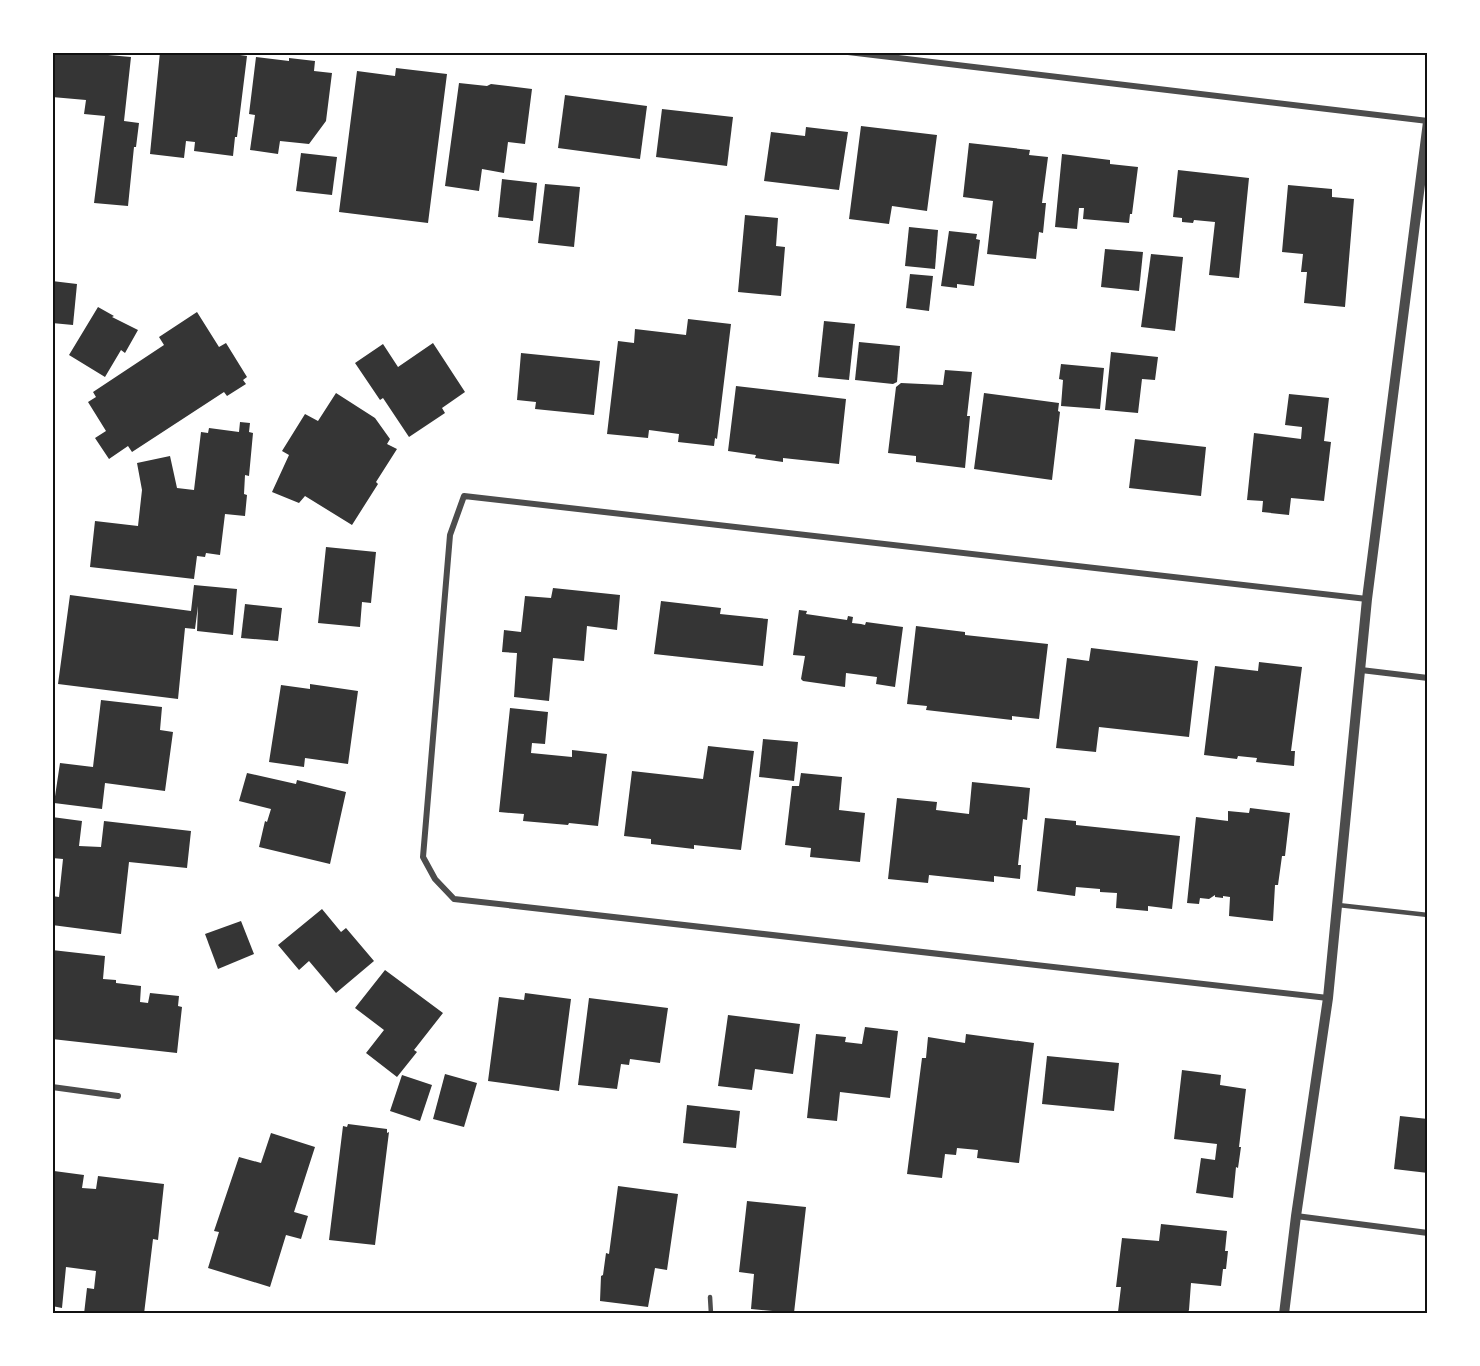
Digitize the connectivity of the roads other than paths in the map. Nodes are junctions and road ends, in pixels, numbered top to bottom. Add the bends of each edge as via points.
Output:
1 (848, 52) edge
2 (1428, 121) edge
3 (1367, 599) junction
4 (1361, 670) junction
5 (1428, 678) edge
6 (1338, 904) junction
7 (1428, 915) edge
8 (1328, 998) junction
9 (52, 1088) edge
10 (118, 1096) dead end
11 (1296, 1216) junction
12 (1428, 1233) edge
13 (710, 1297) dead end
14 (711, 1314) edge
15 (1284, 1314) edge

1 - 2 street
2 - 3 street
3 - 4 street
3 - 8 street via 464,496 450,535 423,856 435,879 454,899
4 - 5 street
4 - 6 street
6 - 7 lane
6 - 8 street
8 - 11 street
9 - 10 street
11 - 12 street
11 - 15 street
13 - 14 lane

